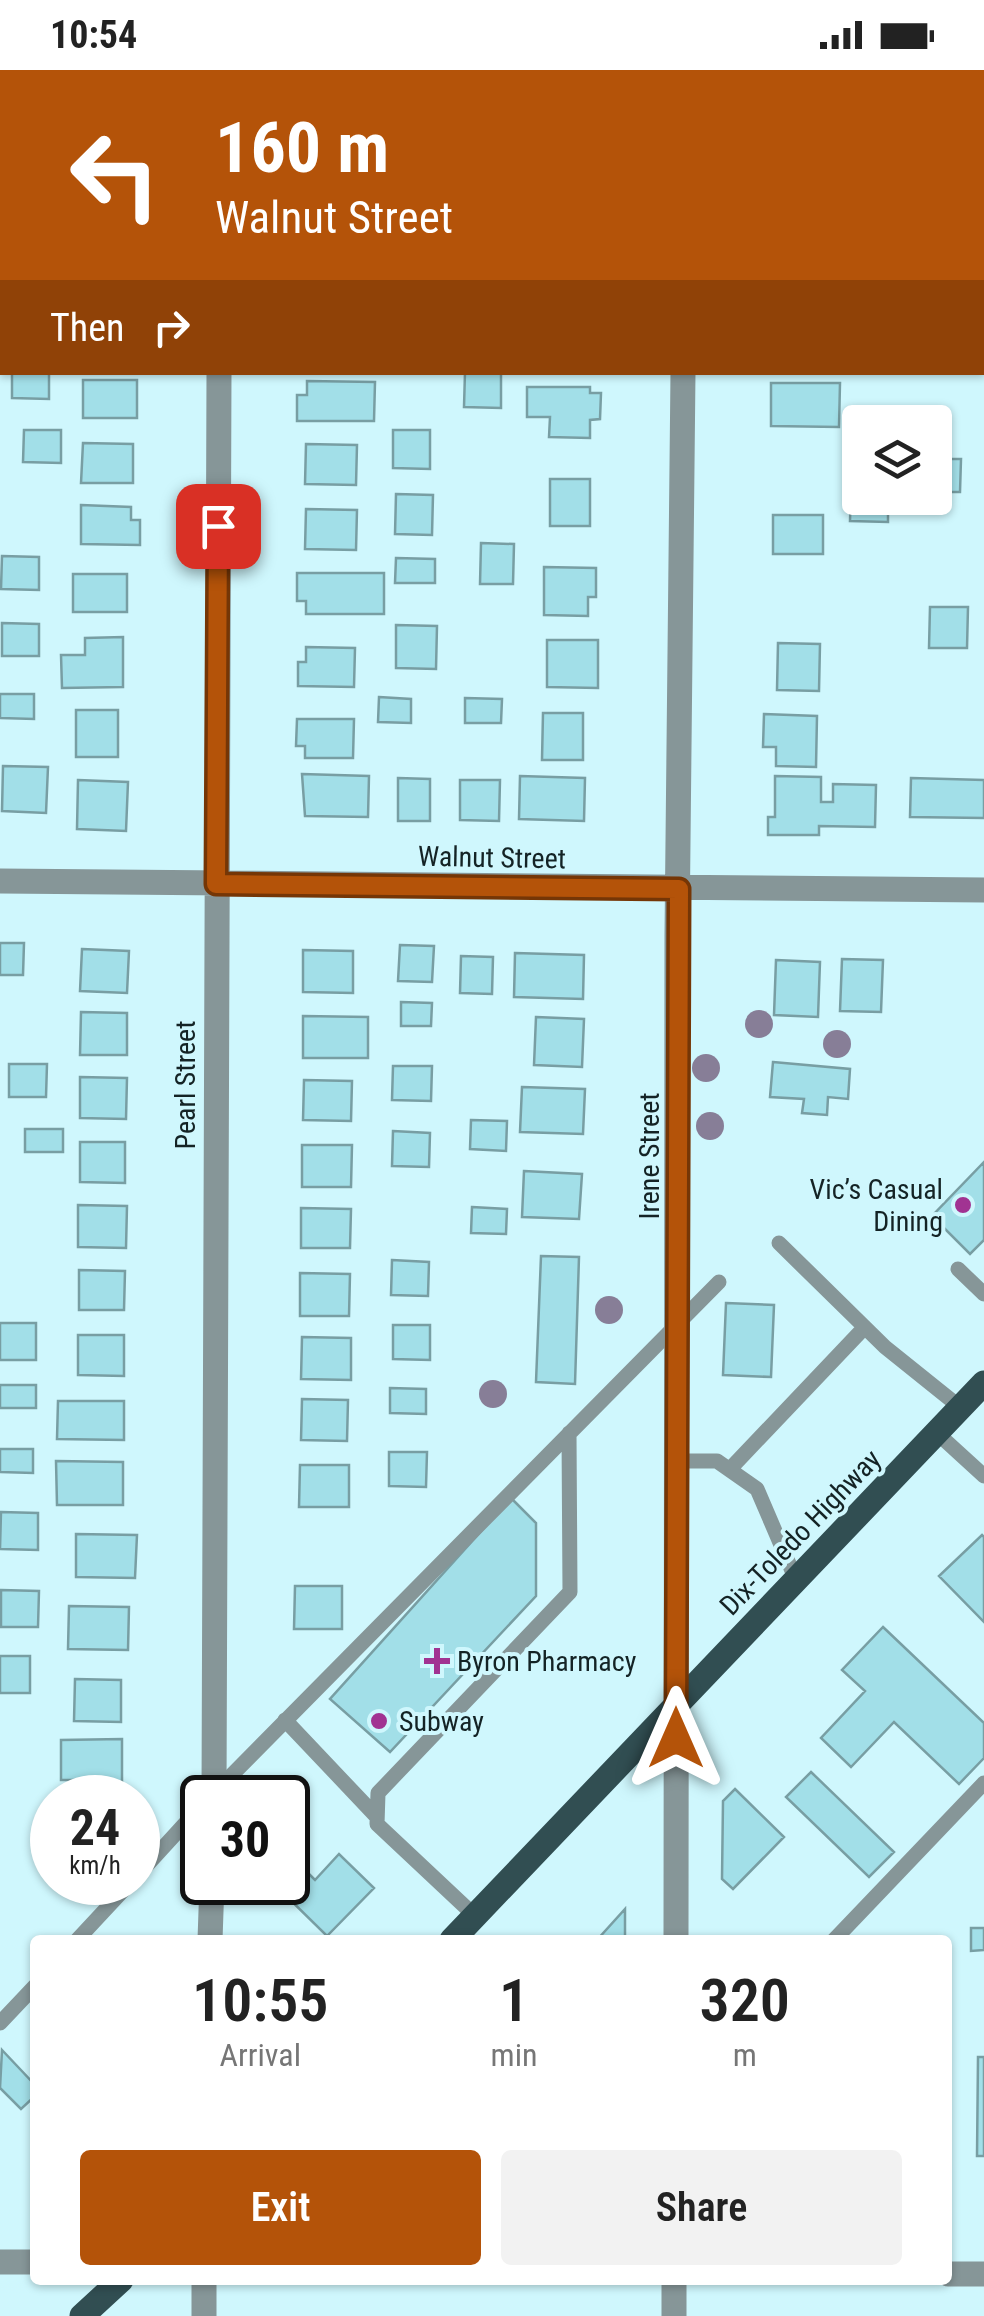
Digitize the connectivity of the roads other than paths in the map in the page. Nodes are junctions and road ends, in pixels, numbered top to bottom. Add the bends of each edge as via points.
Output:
1 (220, 375) edge
2 (684, 375) edge
3 (0, 882) edge
4 (216, 884) junction
5 (679, 889) junction
6 (984, 890) edge
7 (779, 1243) dead end
8 (958, 1269) dead end
9 (719, 1282) dead end
10 (984, 1294) edge
11 (680, 1322) junction
12 (864, 1328) junction
13 (984, 1384) edge
14 (960, 1408) junction
15 (568, 1433) junction
16 (936, 1433) junction
17 (679, 1460) junction
18 (730, 1470) junction
19 (984, 1476) edge
20 (796, 1580) junction
21 (677, 1704) junction
22 (285, 1720) junction
23 (210, 1775) edge
24 (232, 1775) edge
25 (984, 1784) edge
26 (374, 1815) junction
27 (180, 1830) edge
28 (160, 1851) edge
29 (109, 1905) edge
30 (211, 1905) edge
31 (475, 1916) junction
32 (82, 1935) edge
33 (210, 1935) edge
34 (457, 1935) edge
35 (676, 1935) edge
36 (839, 1935) edge
37 (30, 1991) edge
38 (0, 2023) edge
39 (0, 2262) edge
40 (30, 2262) edge
41 (952, 2274) edge
42 (984, 2274) edge
43 (116, 2285) edge
44 (204, 2285) edge
45 (674, 2285) edge
46 (82, 2316) edge
47 (204, 2316) edge
48 (674, 2316) edge

1 - 4 street, Pearl Street
2 - 5 street, Irene Street
3 - 4 street, Walnut Street
4 - 5 street, Walnut Street
4 - 23 street, Pearl Street
5 - 6 street, Walnut Street
5 - 11 street, Irene Street
7 - 12 lane
8 - 10 lane
9 - 11 lane
11 - 15 lane
11 - 17 street, Irene Street
12 - 14 lane
12 - 18 lane
13 - 14 main road, Dix-Toledo Highway
14 - 16 main road, Dix-Toledo Highway
15 - 22 lane
15 - 26 lane via 570,1592 378,1793
16 - 19 lane
16 - 20 main road, Dix-Toledo Highway
17 - 18 lane via 718,1461
17 - 21 street, Irene Street
18 - 20 lane via 757,1488
20 - 21 main road, Dix-Toledo Highway
21 - 31 main road, Dix-Toledo Highway
21 - 35 street, Irene Street
22 - 24 lane
22 - 26 lane
25 - 36 lane
26 - 31 lane
27 - 28 lane
29 - 32 lane
30 - 33 street
31 - 34 main road, Dix-Toledo Highway
37 - 38 lane
39 - 40 street
41 - 42 street
43 - 46 main road
44 - 47 street
45 - 48 street

